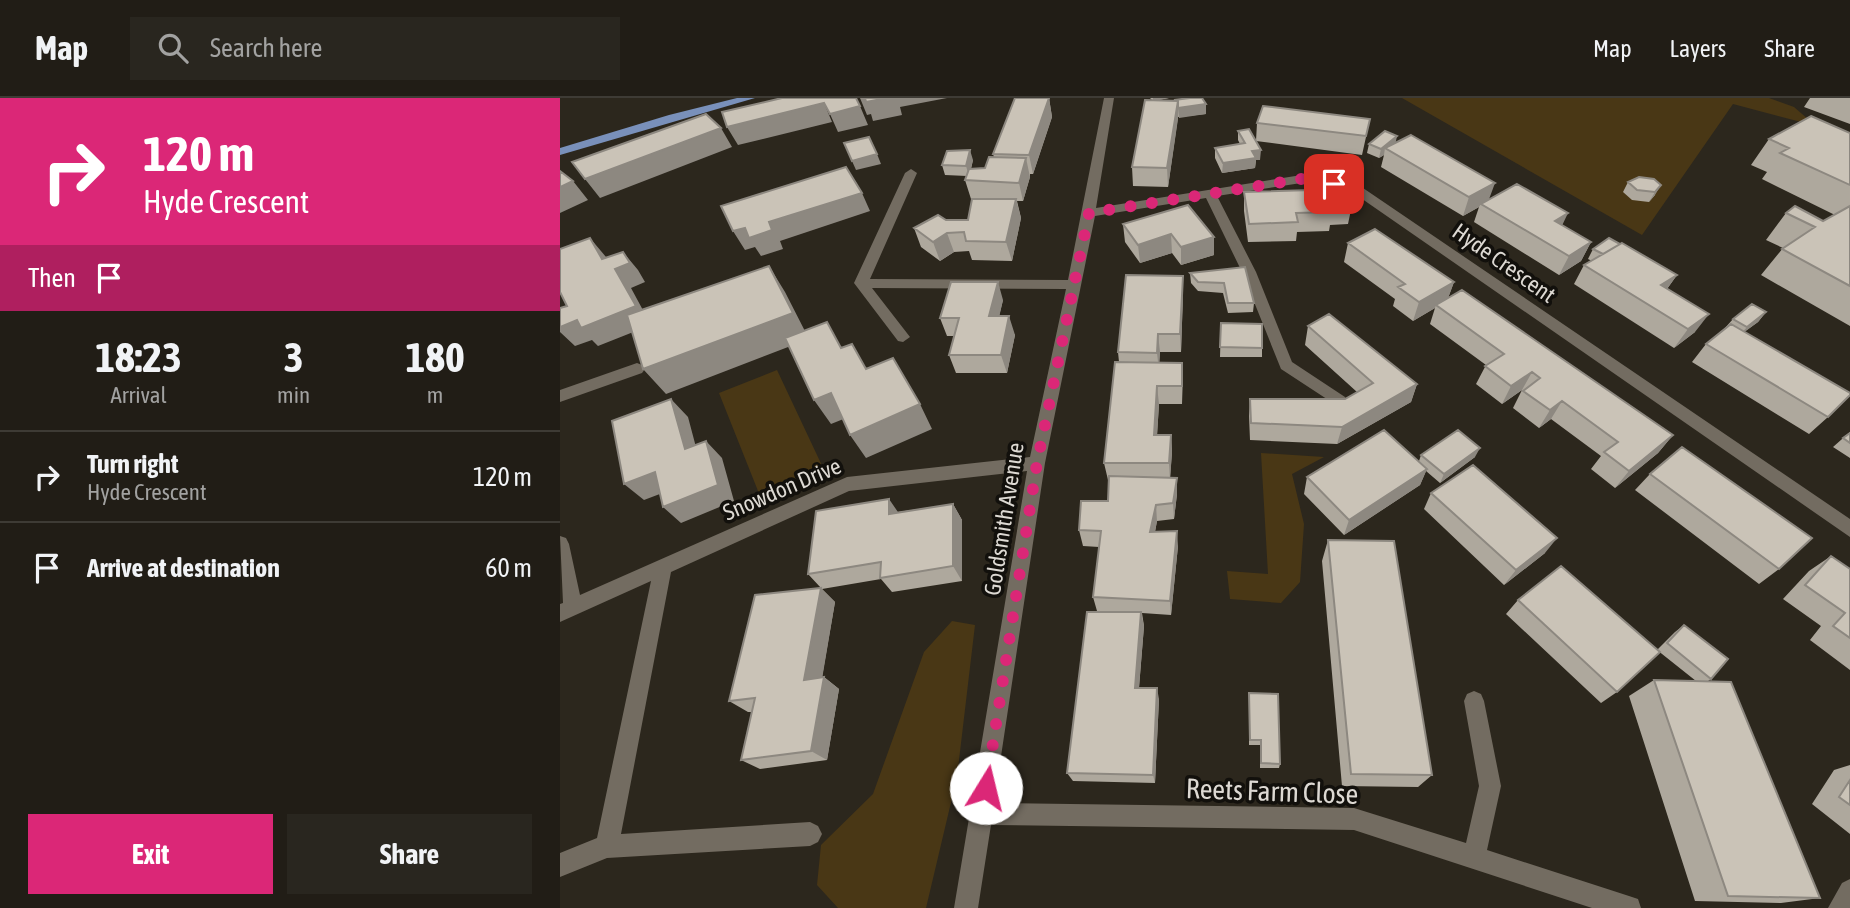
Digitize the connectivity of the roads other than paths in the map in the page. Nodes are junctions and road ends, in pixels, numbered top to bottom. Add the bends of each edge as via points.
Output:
1 (750, 98) edge
2 (1110, 98) edge
3 (560, 152) edge
4 (912, 173) dead end
5 (1210, 194) junction
6 (1089, 213) junction
7 (861, 283) junction
8 (1072, 285) junction
9 (903, 337) dead end
10 (637, 369) edge
11 (560, 396) edge
12 (1339, 401) edge
13 (1037, 463) junction
14 (1850, 529) edge
15 (560, 544) edge
16 (663, 567) junction
17 (567, 610) edge
18 (1474, 701) dead end
19 (982, 814) junction
20 (810, 834) dead end
21 (607, 846) junction
22 (1474, 858) junction
23 (560, 865) edge
24 (1850, 891) edge
25 (966, 908) edge
26 (1629, 908) edge
27 (1840, 908) edge

1 - 3 main road
2 - 6 street, Goldsmith Avenue
4 - 7 street
5 - 6 street, Hyde Crescent
5 - 12 street via 1249,272 1286,365
5 - 14 street, Hyde Crescent via 1308,178 1359,191
6 - 8 street, Goldsmith Avenue
7 - 8 street
7 - 9 street
8 - 13 street, Goldsmith Avenue
10 - 11 street
13 - 16 street, Snowdon Drive via 848,484
13 - 19 street, Goldsmith Avenue
15 - 17 street
16 - 17 street, Snowdon Drive
16 - 21 street
18 - 22 street via 1490,786
19 - 22 street, Reets Farm Close via 1354,819
19 - 25 street, Goldsmith Avenue
20 - 21 street
21 - 23 street
22 - 26 street, Reets Farm Close
24 - 27 street

